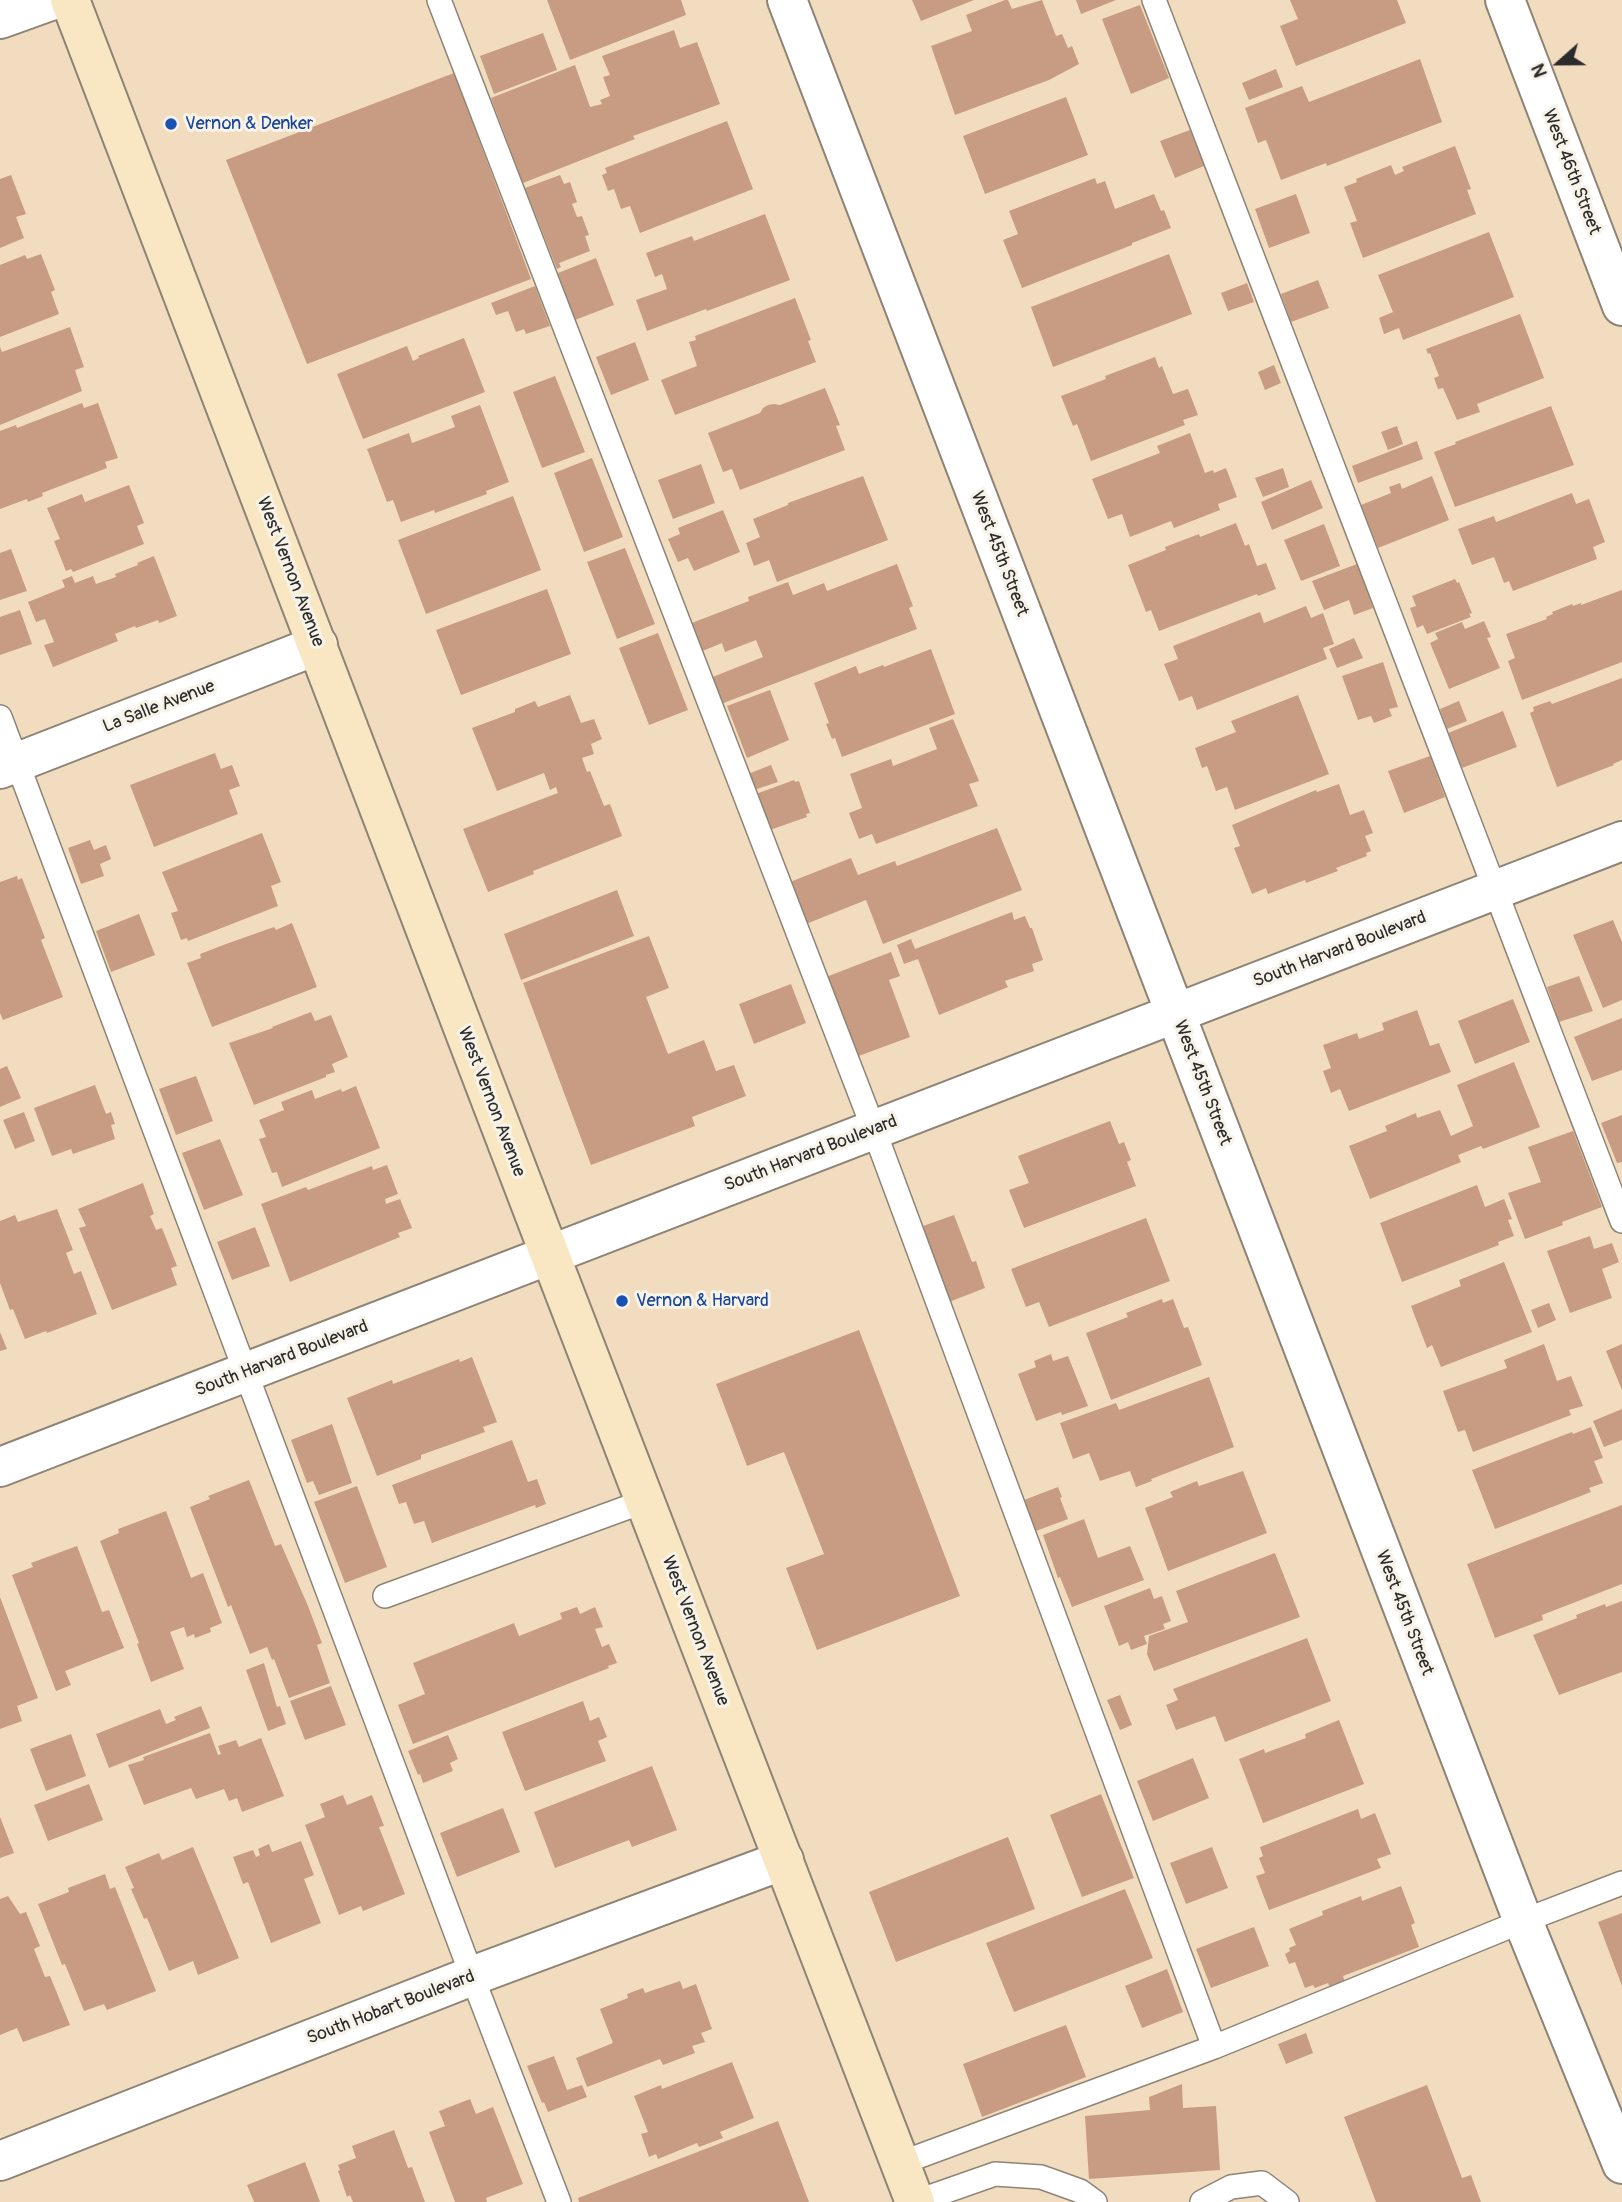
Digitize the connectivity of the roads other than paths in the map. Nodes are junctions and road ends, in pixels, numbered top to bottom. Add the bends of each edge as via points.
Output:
1 (53, 0) edge
2 (70, 0) edge
3 (439, 0) edge
4 (787, 0) edge
5 (1154, 0) edge
6 (1505, 0) edge
7 (0, 19) edge
8 (1622, 306) edge
9 (318, 645) junction
10 (0, 717) edge
11 (8, 766) edge
12 (1622, 841) edge
13 (1495, 890) junction
14 (1175, 1013) junction
15 (874, 1130) junction
16 (1622, 1221) edge
17 (550, 1255) junction
18 (247, 1373) junction
19 (0, 1467) edge
20 (645, 1501) junction
21 (385, 1596) dead end
22 (784, 1860) junction
23 (1622, 1883) edge
24 (1522, 1921) junction
25 (472, 1976) junction
26 (1214, 2047) junction
27 (0, 2161) edge
28 (901, 2163) junction
29 (1622, 2164) edge
30 (559, 2202) edge
31 (915, 2202) edge
32 (1095, 2202) edge
33 (1202, 2202) edge
34 (1287, 2202) edge

1 - 7 street
2 - 9 main road, West Vernon Avenue
3 - 15 lane
4 - 14 street, West 45th Street
5 - 13 lane
6 - 8 street, West 46th Street
9 - 11 street, La Salle Avenue
9 - 17 main road, West Vernon Avenue
10 - 11 lane
11 - 18 lane
12 - 13 street, South Harvard Boulevard
13 - 14 street, South Harvard Boulevard
13 - 16 lane
14 - 15 street, South Harvard Boulevard
14 - 24 street, West 45th Street
15 - 17 street, South Harvard Boulevard
15 - 26 lane
17 - 18 street, South Harvard Boulevard
17 - 20 main road, West Vernon Avenue
18 - 19 street, South Harvard Boulevard
18 - 25 lane
20 - 21 lane
20 - 22 main road, West Vernon Avenue
22 - 25 street, South Hobart Boulevard
22 - 28 main road, West Vernon Avenue
23 - 24 lane
24 - 26 lane
24 - 29 street, West 45th Street
25 - 27 street, South Hobart Boulevard
25 - 30 lane
26 - 28 lane
28 - 31 main road, West Vernon Avenue
31 - 32 lane via 995,2174 1041,2177 1080,2191
33 - 34 lane via 1231,2187 1262,2183

